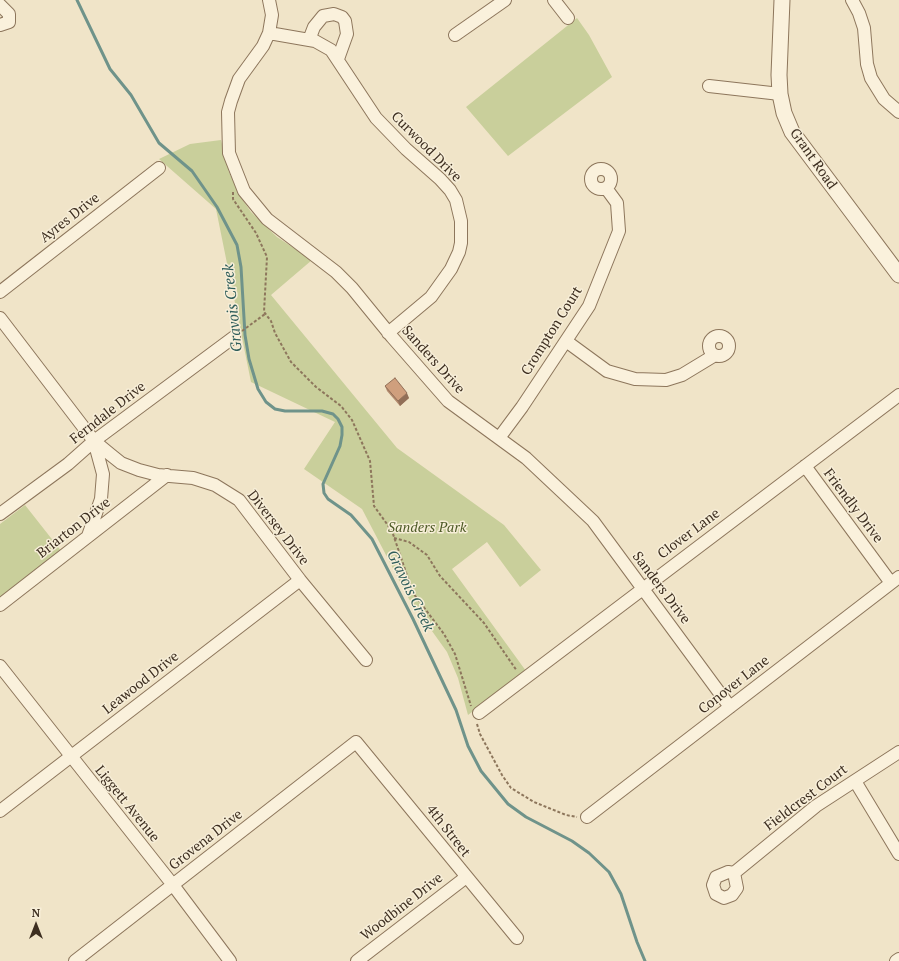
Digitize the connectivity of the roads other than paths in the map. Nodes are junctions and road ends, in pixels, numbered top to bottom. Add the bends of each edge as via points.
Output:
1 (269, 0) edge
2 (505, 0) edge
3 (554, 0) edge
4 (782, 0) edge
5 (852, 0) edge
6 (0, 5) edge
7 (568, 18) dead end
8 (0, 25) edge
9 (269, 33) junction
10 (456, 35) dead end
11 (308, 40) junction
12 (338, 59) junction
13 (709, 86) dead end
14 (780, 94) junction
15 (899, 112) edge
16 (159, 168) dead end
17 (606, 188) dead end
18 (899, 275) edge
19 (0, 292) edge
20 (0, 318) edge
21 (388, 333) junction
22 (235, 336) road end
23 (566, 341) junction
24 (715, 355) dead end
25 (899, 395) edge
26 (499, 438) junction
27 (94, 441) junction
28 (805, 466) junction
29 (167, 475) junction
30 (0, 514) edge
31 (88, 536) junction
32 (300, 580) junction
33 (895, 580) edge
34 (642, 589) junction
35 (0, 605) edge
36 (366, 660) dead end
37 (0, 666) edge
38 (730, 707) junction
39 (476, 714) road end
40 (356, 742) joint
41 (899, 752) edge
42 (70, 756) junction
43 (855, 781) junction
44 (0, 811) edge
45 (587, 817) road end
46 (899, 854) edge
47 (734, 873) dead end
48 (465, 878) junction
49 (173, 885) junction
50 (517, 938) dead end
51 (899, 959) edge
52 (75, 961) edge
53 (230, 961) edge
54 (357, 961) edge
55 (896, 961) edge

1 - 9 street, Sanders Drive via 272,15
2 - 10 street
3 - 7 street
4 - 14 street, Grant Road
5 - 15 street via 864,28 867,64 871,78 884,99
6 - 8 street via 9,14 9,22
9 - 11 street, Curwood Drive
9 - 21 street, Sanders Drive via 263,46 239,79 231,100 227,126 228,146 239,181 267,219 336,272
11 - 12 street, Curwood Drive via 324,45
11 - 12 street via 323,16 334,14 342,17 347,34
12 - 21 street, Curwood Drive via 376,118 450,190 456,200 461,221 459,252 446,277 431,297
13 - 14 street
14 - 18 street, Grant Road via 792,132
16 - 19 street, Ayres Drive
17 - 23 street, Crompton Court via 617,203 619,231 589,306
20 - 27 street, Diversey Drive
21 - 26 street, Sanders Drive via 448,401
22 - 27 street, Ferndale Drive
23 - 24 street via 607,371 635,379 666,380 682,375
23 - 26 street, Crompton Court
25 - 28 street, Clover Lane
26 - 34 street, Sanders Drive via 526,458 593,522
27 - 29 street, Diversey Drive via 111,456 129,466 158,475
27 - 30 street, Ferndale Drive via 68,464
27 - 31 street, Diversey Drive via 103,474 101,499
28 - 33 street, Friendly Drive
28 - 34 street, Clover Lane
29 - 31 street, Briarton Drive
29 - 32 street, Diversey Drive via 215,485 239,500
31 - 35 street, Briarton Drive
32 - 36 street, Diversey Drive
32 - 42 street, Leawood Drive
33 - 38 street, Conover Lane
34 - 38 street, Sanders Drive
34 - 39 street, Clover Lane
37 - 42 street, Liggett Avenue
38 - 45 street, Conover Lane
40 - 48 street, 4th Street
40 - 49 street, Grovena Drive
41 - 43 street, Fieldcrest Court
42 - 44 street, Leawood Drive
42 - 49 street, Liggett Avenue
43 - 46 street
43 - 47 street, Fieldcrest Court via 816,806
48 - 50 street, 4th Street
48 - 54 street, Woodbine Drive
49 - 52 street, Grovena Drive
49 - 53 street, Liggett Avenue
51 - 55 street

